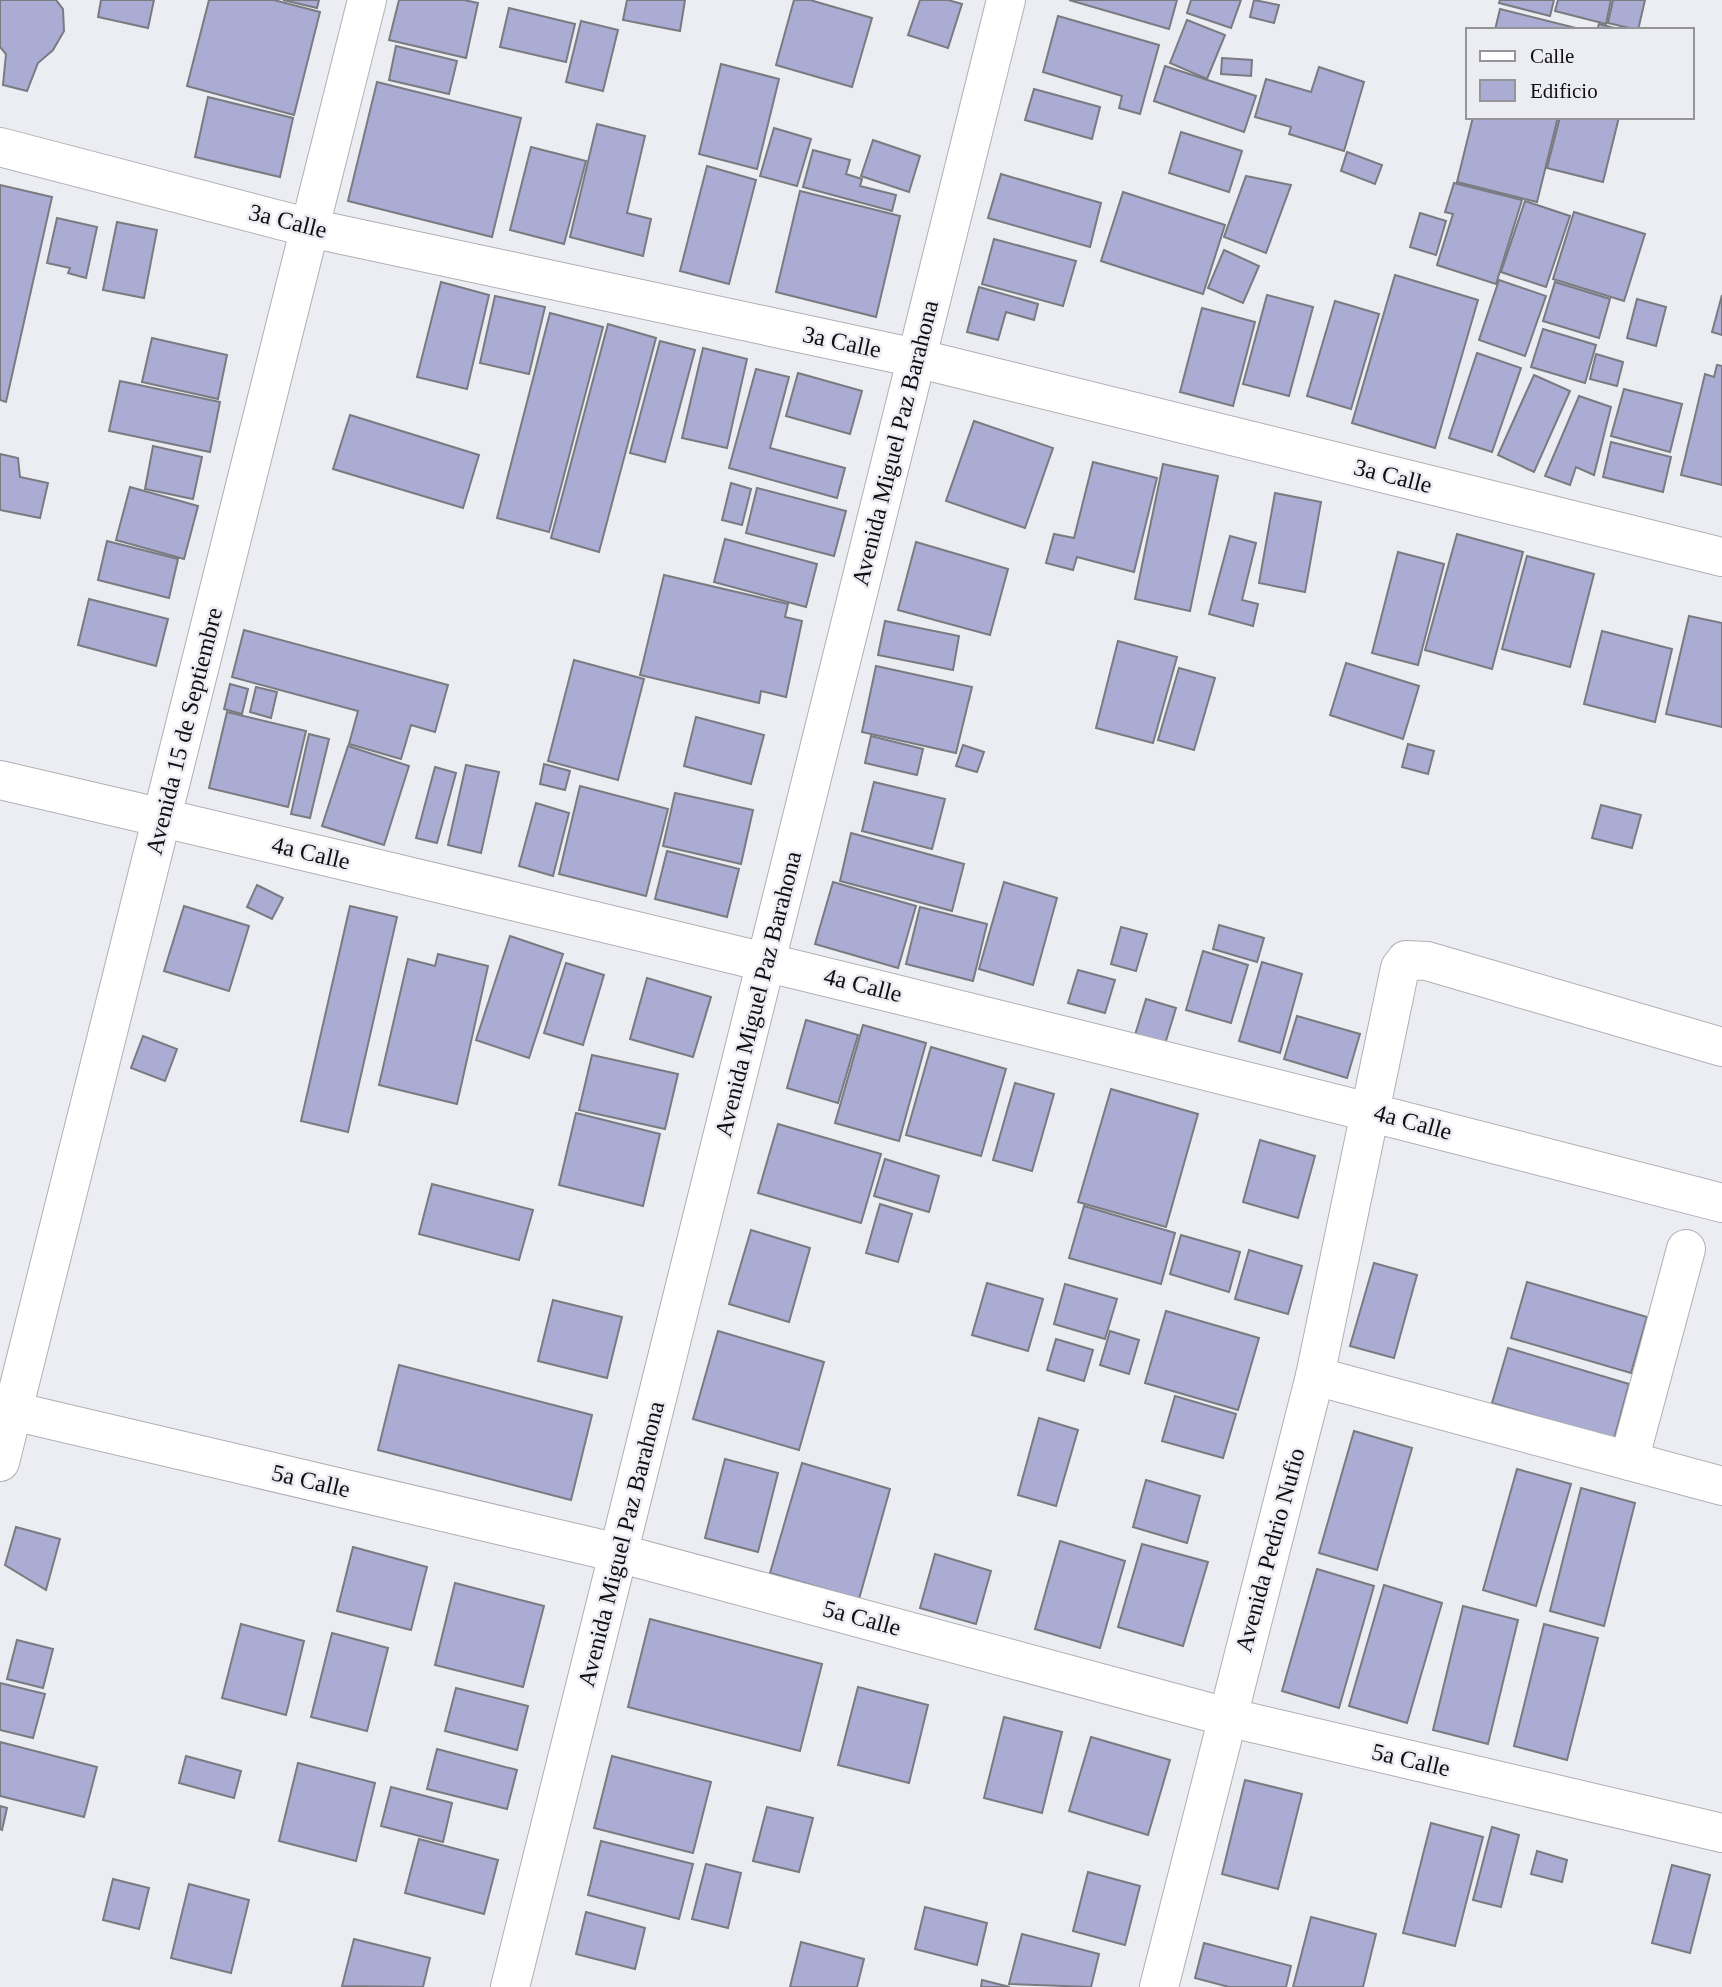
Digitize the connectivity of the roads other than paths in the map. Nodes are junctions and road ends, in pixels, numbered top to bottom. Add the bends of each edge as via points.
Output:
1 (367, 0) edge
2 (1006, 0) edge
3 (0, 147) edge
4 (310, 228) junction
5 (916, 358) junction
6 (1722, 557) edge
7 (0, 780) edge
8 (162, 818) junction
9 (766, 961) junction
10 (1722, 1047) edge
11 (1370, 1111) junction
12 (1722, 1203) edge
13 (1686, 1249) dead end
14 (1315, 1376) junction
15 (6, 1410) edge
16 (1629, 1461) junction
17 (0, 1462) edge
18 (1722, 1486) edge
19 (618, 1553) junction
20 (1227, 1717) junction
21 (1722, 1833) edge
22 (510, 1987) edge
23 (1158, 1987) edge

1 - 4 street, Avenida 15 de Septiembre
2 - 5 street, Avenida Miguel Paz Barahona
3 - 4 street, 3a Calle
4 - 5 street, 3a Calle
4 - 8 street, Avenida 15 de Septiembre
5 - 6 street, 3a Calle
5 - 9 street, Avenida Miguel Paz Barahona
7 - 8 street, 4a Calle
8 - 9 street, 4a Calle
8 - 15 street, Avenida 15 de Septiembre
9 - 11 street, 4a Calle
9 - 19 street, Avenida Miguel Paz Barahona
10 - 11 street, Avenida Pedrio Nufio via 1427,961 1406,960 1400,968
11 - 12 street, 4a Calle
11 - 14 street, Avenida Pedrio Nufio
13 - 16 street
14 - 16 street
14 - 20 street, Avenida Pedrio Nufio
15 - 17 street, Avenida 15 de Septiembre
15 - 19 street, 5a Calle
16 - 18 street
19 - 20 street, 5a Calle
19 - 22 street, Avenida Miguel Paz Barahona
20 - 21 street, 5a Calle
20 - 23 street, Avenida Pedrio Nufio

